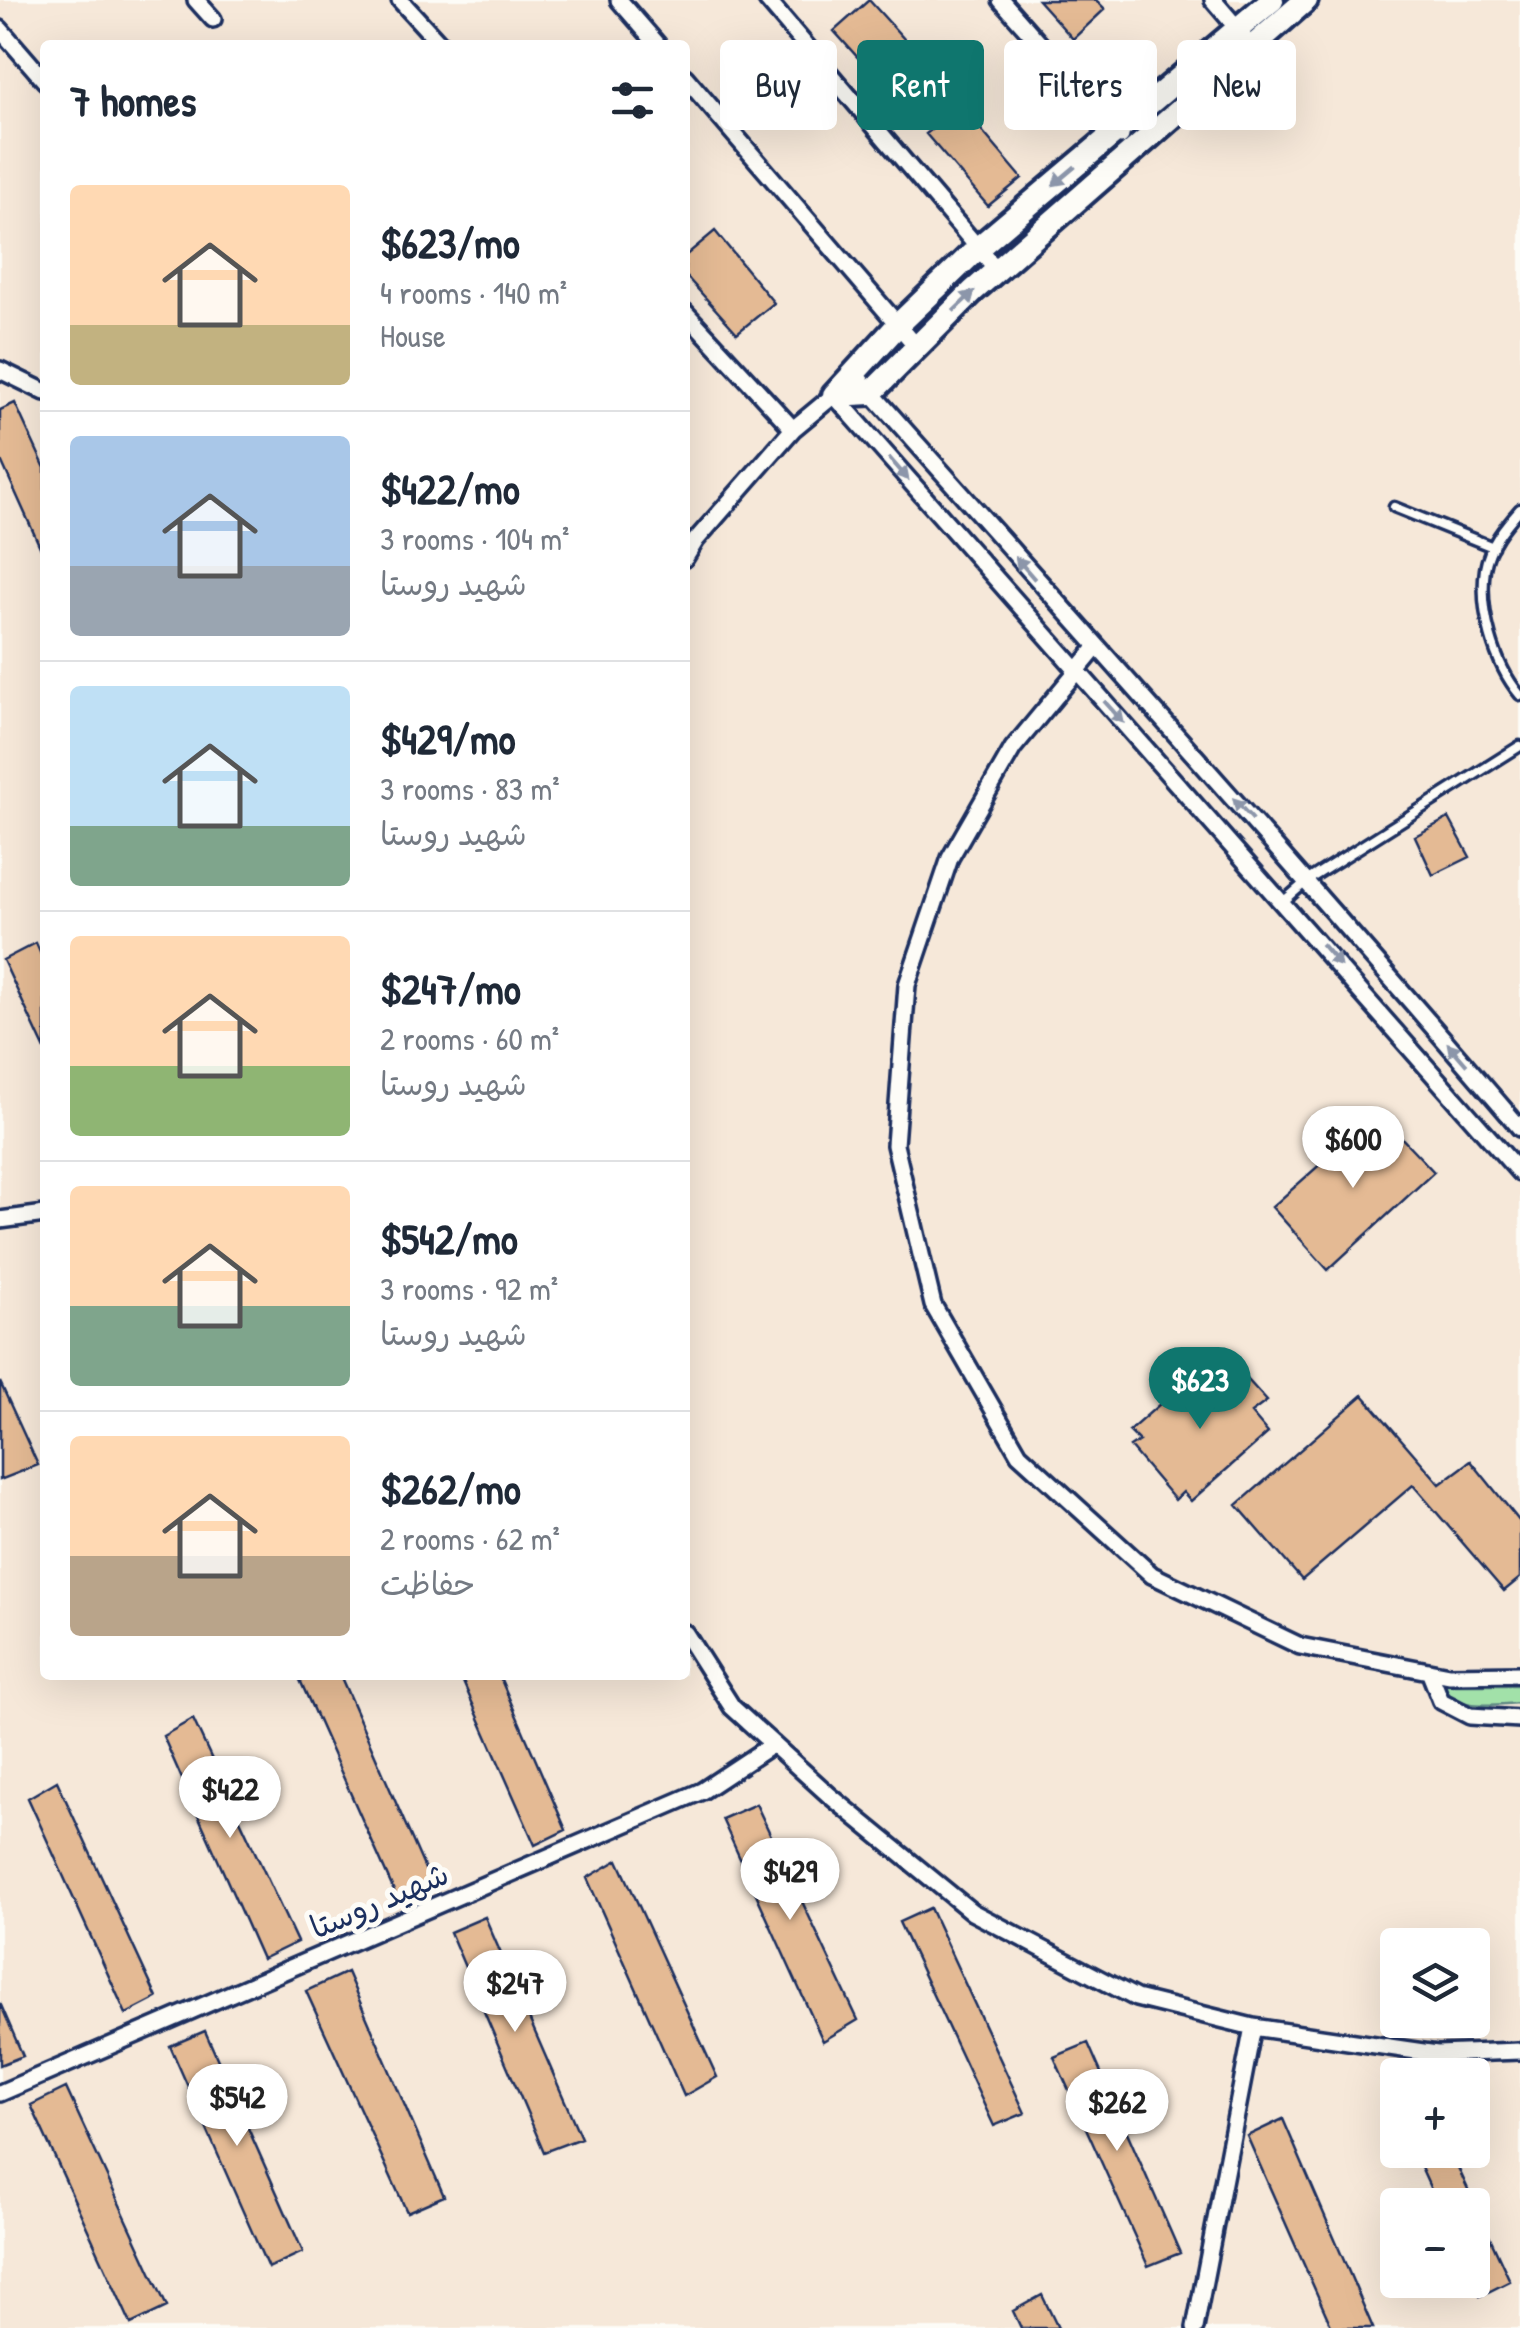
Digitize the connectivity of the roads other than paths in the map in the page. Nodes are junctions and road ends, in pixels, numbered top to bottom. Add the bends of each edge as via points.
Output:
1 (196, 0) edge
2 (400, 0) edge
3 (619, 0) edge
4 (767, 0) edge
5 (1002, 0) edge
6 (1213, 0) edge
7 (1272, 0) edge
8 (1306, 0) edge
9 (213, 19) dead end
10 (0, 29) edge
11 (1246, 38) junction
12 (436, 40) edge
13 (654, 40) edge
14 (40, 74) edge
15 (690, 82) edge
16 (1118, 131) junction
17 (1132, 150) junction
18 (978, 248) junction
19 (997, 270) junction
20 (690, 317) edge
21 (898, 325) junction
22 (917, 347) junction
23 (0, 370) edge
24 (853, 372) junction
25 (40, 390) edge
26 (871, 392) junction
27 (834, 396) junction
28 (793, 429) junction
29 (1394, 507) dead end
30 (1520, 508) edge
31 (1493, 547) junction
32 (690, 551) edge
33 (1096, 649) junction
34 (1075, 668) junction
35 (1520, 695) edge
36 (1520, 746) edge
37 (1308, 880) junction
38 (1284, 901) junction
39 (1520, 1128) edge
40 (1520, 1173) edge
41 (40, 1215) edge
42 (0, 1220) edge
43 (690, 1640) edge
44 (1429, 1671) junction
45 (1520, 1674) edge
46 (1520, 1719) edge
47 (772, 1744) junction
48 (1254, 2027) junction
49 (1520, 2051) edge
50 (0, 2093) edge
51 (1195, 2328) edge

1 - 9 street
2 - 12 street
3 - 13 street
4 - 18 street
5 - 16 street
6 - 11 street
7 - 11 street
8 - 11 street
10 - 14 street
11 - 16 street
11 - 17 street
15 - 21 street
16 - 17 street
16 -> 18 street
17 - 19 street
18 - 19 street
18 - 21 street
22 -> 19 street
20 - 28 street
21 - 22 street
21 - 24 street
22 - 26 street
23 - 25 street
24 - 26 street
24 - 27 street
26 - 27 street
33 -> 26 street
27 - 28 street
27 -> 34 street
28 - 32 street
29 - 31 lane
30 - 31 lane
31 - 35 lane via 1485,568 1486,606 1497,658
33 - 34 street
37 -> 33 street
34 -> 38 street
34 - 44 street via 1013,748 950,858 907,986 895,1145 932,1305 1019,1454 1152,1575 1300,1646
36 - 37 lane
37 - 38 lane
39 -> 37 street
38 -> 40 street
41 - 42 street
43 - 47 street via 732,1707
44 - 45 street
44 - 46 street via 1441,1701 1470,1716
47 - 48 street via 972,1912 1136,1998
47 - 50 street, شهید روستا via 702,1791
48 - 49 street via 1437,2054
48 - 51 street

